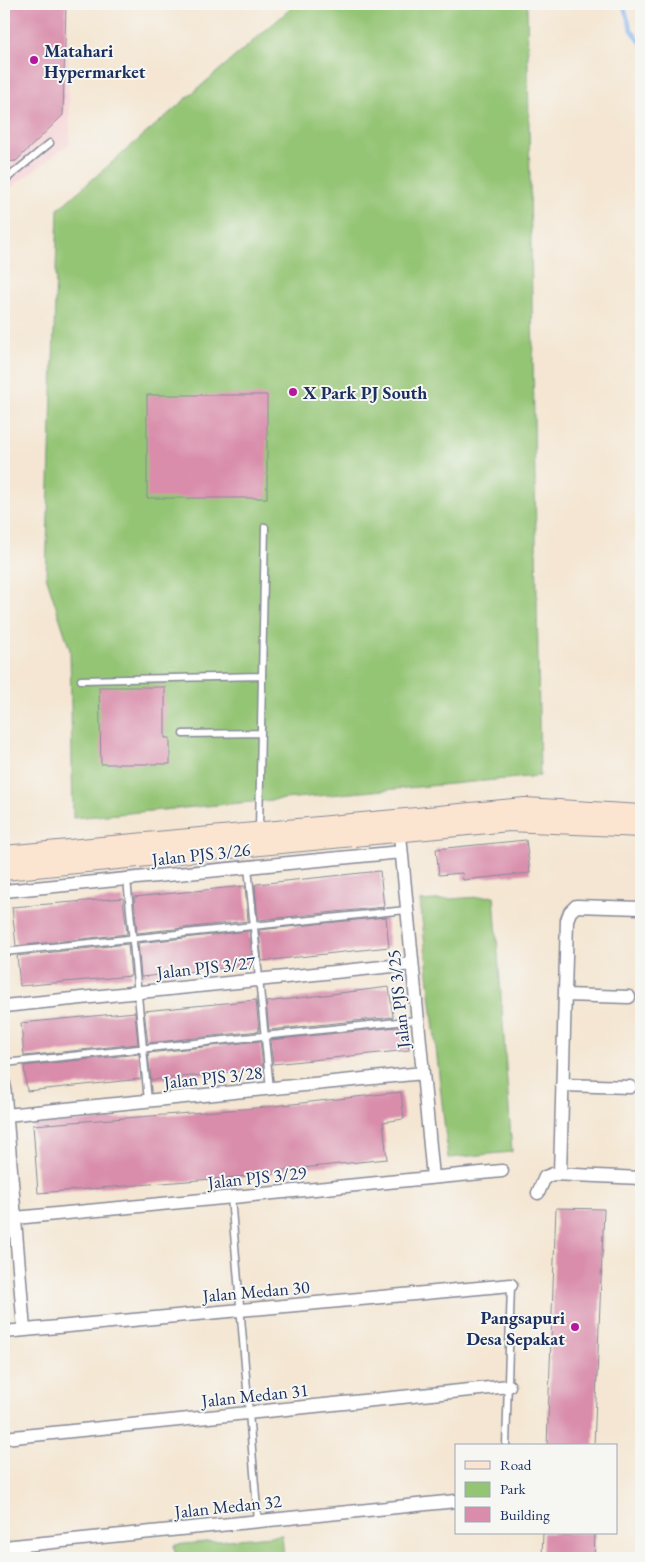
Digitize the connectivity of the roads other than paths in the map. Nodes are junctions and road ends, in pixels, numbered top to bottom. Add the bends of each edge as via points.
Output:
1 (50, 143) dead end
2 (4, 180) edge
3 (265, 527) dead end
4 (262, 676) junction
5 (81, 680) dead end
6 (261, 733) junction
7 (183, 734) dead end
8 (640, 825) edge
9 (398, 826) junction
10 (259, 830) junction
11 (401, 852) junction
12 (4, 855) edge
13 (248, 867) junction
14 (4, 871) edge
15 (127, 879) junction
16 (4, 891) edge
17 (641, 908) edge
18 (406, 910) junction
19 (254, 926) junction
20 (132, 938) junction
21 (4, 952) edge
22 (412, 964) junction
23 (259, 980) junction
24 (137, 992) junction
25 (565, 995) junction
26 (629, 997) dead end
27 (4, 1006) edge
28 (417, 1020) junction
29 (265, 1036) junction
30 (143, 1048) junction
31 (4, 1063) edge
32 (423, 1073) junction
33 (4, 1084) edge
34 (562, 1085) junction
35 (630, 1087) dead end
36 (270, 1089) junction
37 (148, 1101) junction
38 (6, 1115) junction
39 (502, 1170) dead end
40 (560, 1174) junction
41 (433, 1177) junction
42 (641, 1178) edge
43 (538, 1193) dead end
44 (231, 1197) junction
45 (15, 1218) junction
46 (511, 1285) joint
47 (241, 1310) junction
48 (24, 1330) junction
49 (4, 1332) edge
50 (509, 1386) junction
51 (250, 1414) junction
52 (4, 1438) edge
53 (506, 1444) edge
54 (455, 1501) edge
55 (258, 1521) junction
56 (4, 1547) edge

1 - 2 lane
3 - 4 lane
4 - 5 lane
4 - 6 lane
6 - 7 lane
6 - 10 lane
8 - 9 main road via 509,822
9 - 10 main road
9 - 11 street, Jalan PJS 3/25
9 - 14 main road
10 - 12 main road
11 - 13 street, Jalan PJS 3/26
11 - 18 street, Jalan PJS 3/25
13 - 15 street, Jalan PJS 3/26
13 - 19 lane
15 - 16 street, Jalan PJS 3/26
15 - 20 lane
17 - 25 street via 587,905 576,906 570,912 567,920
18 - 19 lane
18 - 22 street, Jalan PJS 3/25
19 - 20 lane
19 - 23 lane
20 - 21 lane
20 - 24 lane
22 - 23 street, Jalan PJS 3/27
22 - 28 street, Jalan PJS 3/25
23 - 24 street, Jalan PJS 3/27
23 - 29 lane
24 - 27 street, Jalan PJS 3/27
24 - 30 lane
25 - 26 street
25 - 34 street
28 - 29 lane
28 - 32 street, Jalan PJS 3/25
29 - 30 lane
29 - 36 lane
30 - 31 lane
30 - 37 lane
32 - 36 street, Jalan PJS 3/28
32 - 41 street, Jalan PJS 3/25
33 - 38 street
34 - 35 street
34 - 40 street
36 - 37 street, Jalan PJS 3/28
37 - 38 street, Jalan PJS 3/28
38 - 45 street
39 - 41 street, Jalan PJS 3/29
40 - 42 street
40 - 43 street via 545,1177
41 - 44 street, Jalan PJS 3/29
44 - 45 street, Jalan PJS 3/29
44 - 47 lane
45 - 48 street
46 - 47 street, Jalan Medan 30
46 - 50 lane
47 - 48 street, Jalan Medan 30
47 - 51 lane
48 - 49 street, Jalan Medan 30
50 - 51 street, Jalan Medan 31
50 - 53 lane
51 - 52 street, Jalan Medan 31
51 - 55 lane
54 - 55 street, Jalan Medan 32
55 - 56 street, Jalan Medan 32

